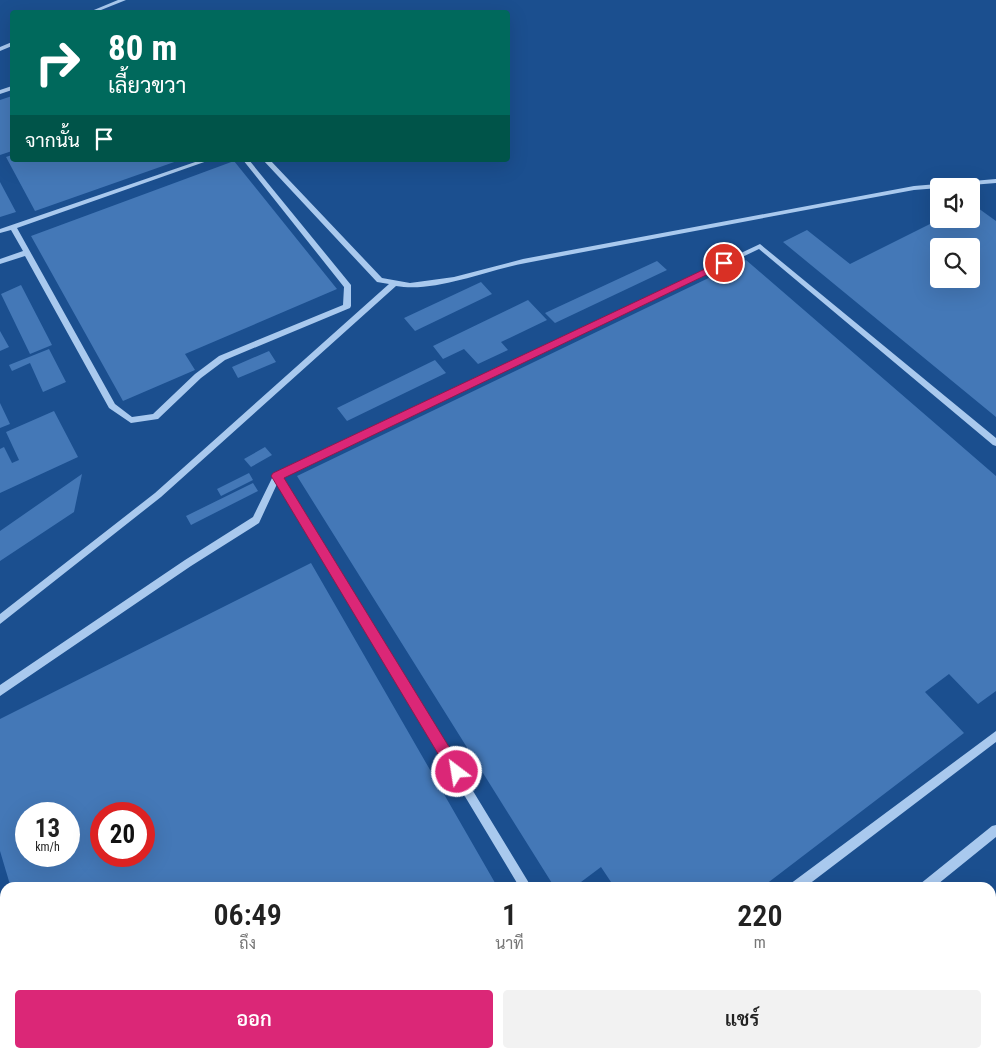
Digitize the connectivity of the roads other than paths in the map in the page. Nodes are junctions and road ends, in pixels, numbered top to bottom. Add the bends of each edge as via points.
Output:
1 (124, 0) edge
2 (105, 10) edge
3 (201, 162) edge
4 (248, 162) edge
5 (268, 162) edge
6 (996, 181) edge
7 (14, 227) junction
8 (0, 231) edge
9 (28, 252) junction
10 (0, 262) edge
11 (395, 283) junction
12 (996, 443) edge
13 (277, 476) junction
14 (0, 620) edge
15 (0, 691) edge
16 (996, 736) edge
17 (996, 830) edge
18 (523, 882) edge
19 (802, 882) edge
20 (931, 882) edge

1 - 2 street
3 - 7 street
4 - 9 street via 348,287 347,306 222,358 155,417 130,420 112,406
5 - 11 street via 380,280
6 - 11 street via 914,188 522,261 454,278 410,286
7 - 8 street
7 - 9 street
9 - 10 street
11 - 14 street via 158,496
12 - 13 street via 760,246
13 - 15 street via 256,520
13 - 18 street
16 - 19 street
17 - 20 street

